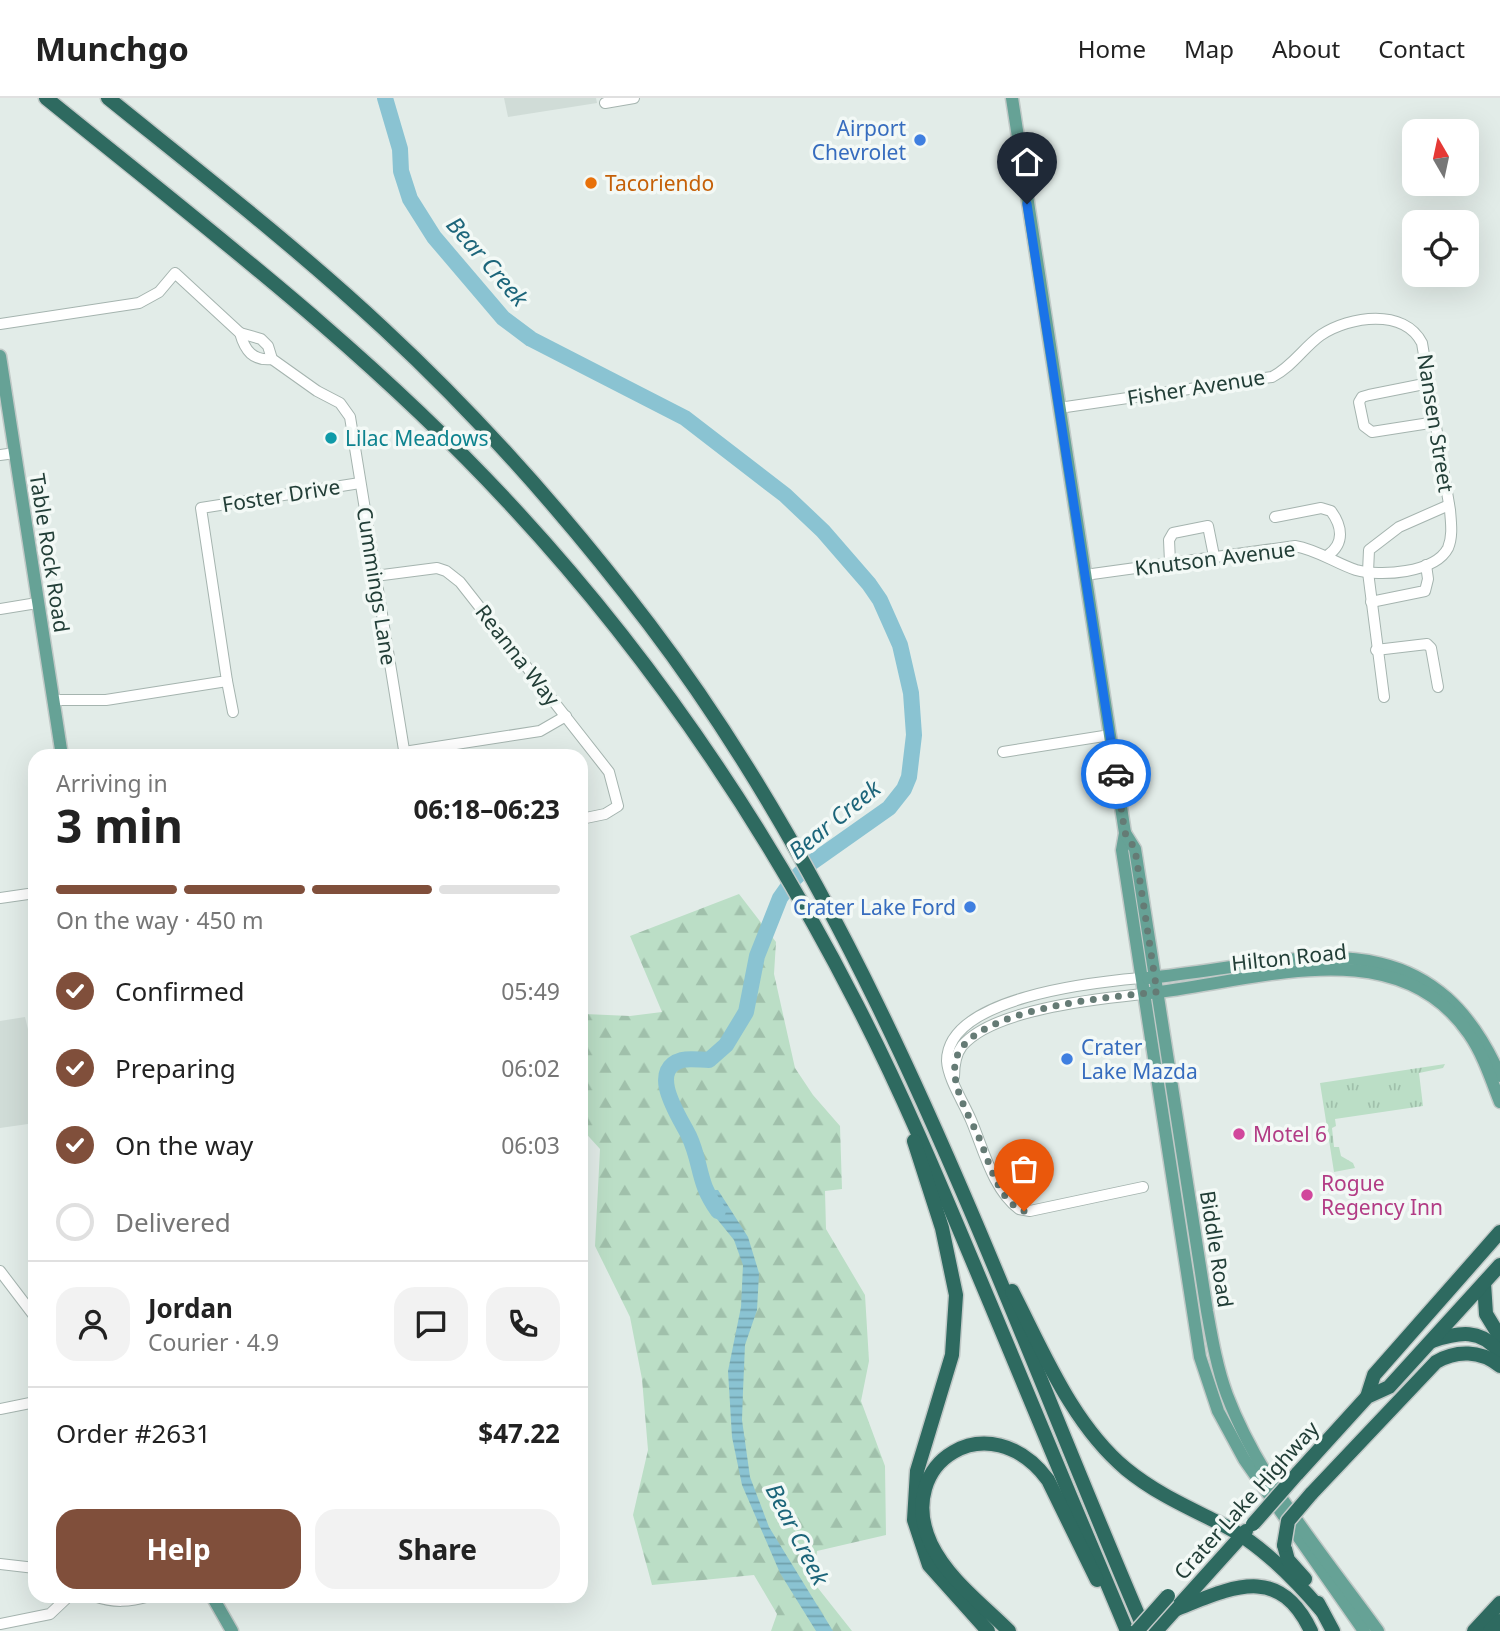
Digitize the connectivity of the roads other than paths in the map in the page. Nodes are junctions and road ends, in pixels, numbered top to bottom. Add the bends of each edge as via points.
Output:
1 (46, 98) edge
2 (108, 98) edge
3 (634, 98) edge
4 (1012, 98) edge
5 (606, 103) dead end
6 (1398, 320) joint
7 (0, 324) edge
8 (240, 333) junction
9 (0, 356) edge
10 (272, 359) junction
11 (1429, 383) junction
12 (1059, 408) junction
13 (1436, 422) junction
14 (15, 453) junction
15 (0, 455) edge
16 (360, 483) junction
17 (1449, 505) junction
18 (1275, 517) dead end
19 (1328, 555) junction
20 (1214, 556) junction
21 (1170, 562) junction
22 (1426, 565) junction
23 (1368, 572) junction
24 (1085, 575) junction
25 (375, 576) junction
26 (1371, 602) junction
27 (37, 603) junction
28 (0, 609) edge
29 (1376, 650) junction
30 (227, 681) junction
31 (1438, 687) dead end
32 (1384, 698) dead end
33 (53, 700) junction
34 (233, 712) dead end
35 (566, 716) junction
36 (1110, 735) junction
37 (61, 749) edge
38 (404, 749) edge
39 (434, 749) edge
40 (1003, 752) dead end
41 (588, 818) edge
42 (1125, 833) junction
43 (28, 894) edge
44 (0, 898) edge
45 (1155, 977) junction
46 (1141, 978) junction
47 (1157, 992) junction
48 (1143, 994) junction
49 (1500, 1076) edge
50 (954, 1081) junction
51 (1500, 1102) edge
52 (910, 1116) junction
53 (1143, 1187) dead end
54 (1500, 1232) edge
55 (1500, 1265) edge
56 (994, 1270) junction
57 (0, 1271) edge
58 (1484, 1283) junction
59 (28, 1308) edge
60 (1500, 1337) edge
61 (1431, 1342) junction
62 (1500, 1353) edge
63 (1500, 1366) edge
64 (1367, 1397) junction
65 (28, 1403) edge
66 (0, 1409) edge
67 (1241, 1536) junction
68 (0, 1564) edge
69 (28, 1567) edge
70 (1205, 1576) junction
71 (62, 1603) edge
72 (216, 1603) edge
73 (1500, 1603) edge
74 (1174, 1610) junction
75 (1322, 1611) junction
76 (1120, 1615) junction
77 (1500, 1620) edge
78 (0, 1624) edge
79 (232, 1631) edge
80 (988, 1631) edge
81 (1009, 1631) edge
82 (1127, 1631) edge
83 (1137, 1631) edge
84 (1145, 1631) edge
85 (1156, 1631) edge
86 (1311, 1631) edge
87 (1334, 1631) edge
88 (1364, 1631) edge
89 (1378, 1631) edge
90 (1474, 1631) edge
91 (1490, 1631) edge

1 - 52 highway via 331,330 425,416 559,559 698,738 775,858
2 - 56 highway via 286,242 393,338 508,454 651,626 738,754 833,915 900,1052
3 - 5 street
4 - 12 main road, Biddle Road
6 - 11 street, Nansen Street via 1422,343
6 - 12 street, Fisher Avenue via 1330,330 1272,377
7 - 8 street via 139,303 159,292 175,273
8 - 10 street via 261,339
8 - 10 street via 250,354
9 - 14 main road, Table Rock Road
10 - 16 street, Cummings Lane via 340,403 350,417
11 - 13 street, Nansen Street
11 - 13 street via 1362,397 1359,406 1364,426 1372,432
12 - 24 main road, Biddle Road
13 - 17 street, Nansen Street
14 - 15 street
14 - 27 main road, Table Rock Road
16 - 25 street, Cummings Lane
16 - 30 street, Foster Drive via 201,508
17 - 22 street, Nansen Street via 1451,537 1445,552
17 - 23 street via 1417,517 1376,543 1369,550
18 - 19 street via 1321,508 1331,511 1341,536 1336,550
19 - 20 street, Knutson Avenue via 1295,546
19 - 23 street, Knutson Avenue
20 - 21 street, Knutson Avenue
20 - 21 street via 1208,526 1173,533
21 - 24 street, Knutson Avenue
22 - 23 street, Knutson Avenue
22 - 26 street via 1429,579 1425,591
23 - 26 street
24 - 36 main road, Biddle Road
25 - 35 street, Reanna Way via 424,568 446,570 455,576
25 - 38 street, Cummings Lane
26 - 29 street
27 - 28 street
27 - 33 main road, Table Rock Road
29 - 31 street via 1427,644
29 - 32 street
30 - 33 street via 106,700
30 - 34 street
33 - 37 main road, Table Rock Road
35 - 39 street via 540,731
35 - 41 street, Reanna Way via 609,772 618,806
36 - 40 street
36 - 42 main road, Biddle Road
42 - 45 main road, Biddle Road via 1135,849
42 - 46 main road, Biddle Road via 1122,850
43 - 44 street
45 - 46 main road, Hilton Road
45 - 47 main road, Biddle Road
45 - 49 main road, Hilton Road via 1313,958 1357,959 1395,968 1431,984 1459,1006 1480,1034
46 - 48 main road, Biddle Road
46 - 50 street via 1044,992 977,1017 952,1041 947,1062
47 - 48 main road, Hilton Road
47 - 51 main road, Hilton Road via 1311,970 1352,969 1392,976 1429,994 1458,1019 1479,1051
47 - 89 main road, Biddle Road via 1207,1311 1227,1396 1264,1471
48 - 50 street via 1046,1008 1001,1022 963,1045
48 - 88 main road, Biddle Road via 1205,1377 1244,1459
50 - 53 street via 996,1178 1019,1209
52 - 76 highway
52 - 80 highway via 915,1149 952,1262 956,1295 952,1355 916,1471 914,1520 929,1565
54 - 64 highway, Crater Lake Highway via 1374,1375
55 - 58 highway, Crater Lake Highway
56 - 67 highway via 1007,1282 1082,1418 1114,1457 1156,1491
56 - 84 highway
57 - 59 street
58 - 60 highway via 1486,1314
58 - 61 highway, Crater Lake Highway
61 - 62 highway via 1470,1333 1483,1337
61 - 64 highway, Crater Lake Highway via 1390,1387
63 - 75 highway, bridge via 1467,1353 1436,1362 1288,1521 1284,1545 1289,1560
64 - 67 highway, Crater Lake Highway, bridge
65 - 66 street
67 - 70 highway, Crater Lake Highway
67 - 75 highway
68 - 69 street
70 - 74 highway, Crater Lake Highway
70 - 83 highway, bridge via 1168,1596
71 - 78 street via 50,1614
72 - 79 main road
73 - 90 highway
74 - 85 highway, Crater Lake Highway
74 - 86 highway via 1234,1588 1262,1586 1293,1602
75 - 87 highway
76 - 81 highway via 1037,1466 1007,1446 978,1443 960,1448 935,1469 925,1492 925,1524 943,1563
76 - 82 highway
77 - 91 highway

